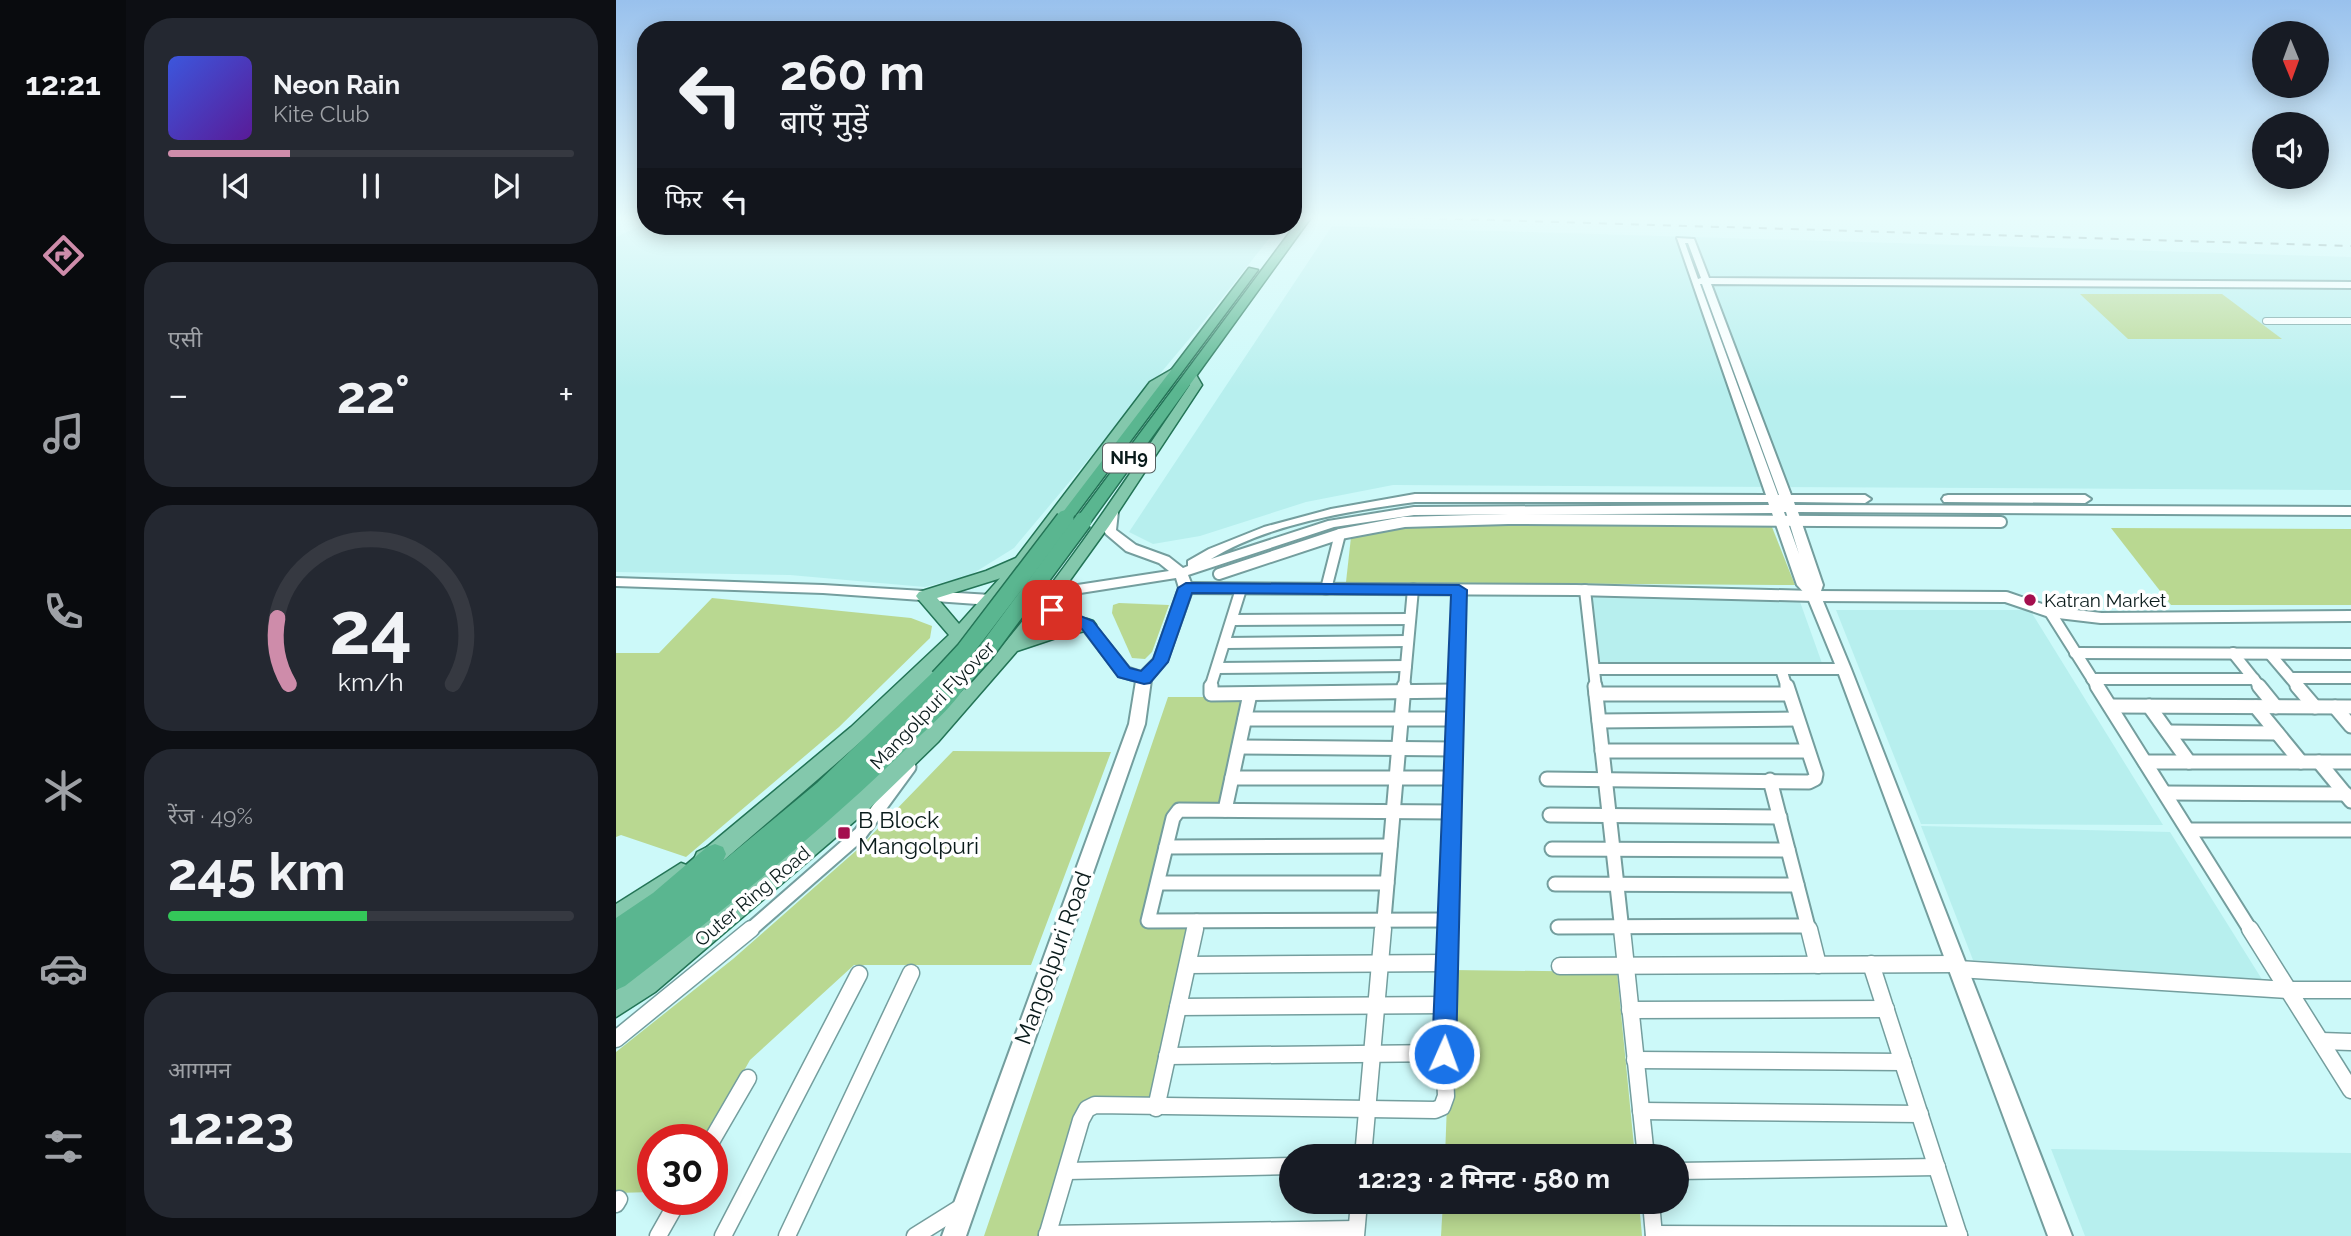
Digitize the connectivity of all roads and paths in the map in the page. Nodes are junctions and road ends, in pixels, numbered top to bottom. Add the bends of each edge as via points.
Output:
1 (1254, 274) edge
2 (1259, 274) edge
3 (2351, 287) edge
4 (2266, 321) dead end
5 (2351, 321) edge
6 (1184, 374) junction
7 (1167, 395) junction
8 (2351, 502) edge
9 (1784, 509) junction
10 (2351, 511) edge
11 (1112, 512) junction
12 (1052, 520) junction
13 (2001, 522) dead end
14 (1340, 534) junction
15 (1020, 562) junction
16 (1219, 574) dead end
17 (1184, 581) junction
18 (616, 582) edge
19 (1241, 589) junction
20 (1326, 589) junction
21 (1413, 590) junction
22 (1459, 590) junction
23 (1585, 590) junction
24 (1814, 595) junction
25 (925, 596) junction
26 (991, 600) junction
27 (1049, 600) junction
28 (2050, 612) junction
29 (2351, 615) edge
30 (1410, 619) junction
31 (1232, 620) junction
32 (1087, 625) junction
33 (959, 635) junction
34 (1409, 641) junction
35 (1225, 643) junction
36 (1011, 647) junction
37 (2075, 653) junction
38 (2233, 653) junction
39 (2270, 654) junction
40 (2351, 654) edge
41 (1406, 666) junction
42 (1217, 668) junction
43 (1594, 669) junction
44 (1781, 669) junction
45 (1844, 669) junction
46 (1144, 678) junction
47 (2291, 678) junction
48 (2351, 678) edge
49 (2092, 679) junction
50 (2254, 679) junction
51 (1404, 691) junction
52 (1456, 691) junction
53 (1250, 694) junction
54 (1596, 694) junction
55 (1789, 694) junction
56 (2110, 706) junction
57 (2149, 706) junction
58 (2256, 707) junction
59 (2276, 707) junction
60 (2315, 707) junction
61 (2334, 707) junction
62 (2351, 707) edge
63 (1245, 719) junction
64 (1402, 719) junction
65 (1455, 719) junction
66 (1797, 719) junction
67 (1599, 721) junction
68 (2351, 726) edge
69 (2168, 732) junction
70 (2277, 733) junction
71 (932, 736) junction
72 (1239, 747) junction
73 (1399, 749) junction
74 (1454, 749) junction
75 (1602, 751) junction
76 (1807, 751) junction
77 (2145, 762) junction
78 (2189, 762) junction
79 (2301, 762) junction
80 (2319, 762) junction
81 (2351, 762) edge
82 (1232, 778) junction
83 (1396, 778) junction
84 (1453, 778) junction
85 (1547, 779) dead end
86 (1605, 779) junction
87 (1770, 780) junction
88 (2165, 793) junction
89 (2348, 797) edge
90 (1225, 810) junction
91 (1393, 812) junction
92 (1452, 812) junction
93 (1550, 815) dead end
94 (1609, 816) junction
95 (1780, 817) junction
96 (2188, 830) junction
97 (2351, 830) edge
98 (1390, 846) junction
99 (1166, 848) junction
100 (1552, 849) dead end
101 (1613, 849) junction
102 (1788, 850) junction
103 (715, 854) junction
104 (1158, 883) junction
105 (1387, 883) junction
106 (1555, 884) dead end
107 (1616, 884) junction
108 (1797, 885) junction
109 (616, 917) edge
110 (1197, 920) junction
111 (1384, 920) junction
112 (1448, 920) junction
113 (1808, 926) junction
114 (1621, 927) junction
115 (1558, 928) dead end
116 (616, 932) edge
117 (616, 954) edge
118 (1447, 963) junction
119 (1380, 964) junction
120 (1818, 964) junction
121 (1871, 964) junction
122 (1188, 965) junction
123 (1625, 965) junction
124 (1560, 966) dead end
125 (1957, 966) junction
126 (912, 973) dead end
127 (859, 974) dead end
128 (616, 978) edge
129 (2288, 990) junction
130 (2351, 990) edge
131 (616, 1005) edge
132 (1376, 1005) junction
133 (1446, 1005) junction
134 (1178, 1007) junction
135 (1886, 1009) junction
136 (1630, 1010) junction
137 (616, 1040) edge
138 (2320, 1041) junction
139 (2351, 1042) edge
140 (1372, 1054) junction
141 (1444, 1054) junction
142 (1167, 1056) junction
143 (1635, 1060) junction
144 (1903, 1062) junction
145 (748, 1078) dead end
146 (2351, 1090) edge
147 (1156, 1108) junction
148 (1367, 1109) junction
149 (1641, 1111) junction
150 (1920, 1114) junction
151 (721, 1124) edge
152 (1364, 1144) edge
153 (1645, 1144) edge
154 (1279, 1167) edge
155 (1937, 1167) junction
156 (1067, 1171) junction
157 (1689, 1171) edge
158 (965, 1204) junction
159 (1358, 1214) edge
160 (1652, 1214) edge
161 (670, 1215) edge
162 (1356, 1233) edge
163 (1047, 1235) edge
164 (1654, 1235) edge
165 (658, 1236) edge
166 (723, 1236) edge
167 (787, 1236) edge
168 (915, 1236) edge
169 (954, 1236) edge
170 (1959, 1236) edge
171 (2060, 1236) edge

1 - 6 highway, Outer Ring Road
2 - 6 highway, Outer Ring Road / NH9
3 - 9 street via 1701,283
4 - 5 street
6 - 7 highway, Mangolpuri Flyover / NH9
6 - 11 main road, Outer Ring Road via 1196,385
6 - 12 main road via 1155,385
7 - 117 highway, Mangolpuri Flyover, bridge via 965,650 895,724 807,805 684,906
7 - 128 highway, Mangolpuri Flyover / NH9, bridge via 1083,521 985,653 914,730 820,816
8 - 9 street
9 - 10 street
9 - 13 street
9 - 14 street via 1404,522
9 - 17 street via 1381,514 1332,524
9 - 24 street via 1816,585
11 - 12 main road via 1076,535 1058,532
11 - 17 street via 1110,531 1131,548 1164,559
11 - 27 main road, Outer Ring Road
12 - 15 main road
14 - 16 street
14 - 20 street
15 - 25 main road
15 - 26 main road
17 - 19 street
17 - 27 street via 1070,590
17 - 46 street, Mangolpuri Road via 1160,662
18 - 25 street
19 - 20 street
19 - 31 street
20 - 21 street
21 - 22 street
21 - 30 street
22 - 23 street
22 - 52 street
23 - 24 street
23 - 43 street
24 - 28 street via 2006,597
24 - 45 street
25 - 26 street
25 - 33 main road
26 - 27 street
26 - 33 main road
27 - 32 street via 1052,610
27 - 36 main road, Outer Ring Road
28 - 29 street via 2101,618
28 - 37 street
30 - 31 street
30 - 34 street
31 - 35 street
32 - 36 main road
32 - 46 street via 1124,672
33 - 103 main road via 884,710
34 - 35 street
34 - 41 street
35 - 42 street
36 - 71 main road, Outer Ring Road
37 - 38 street
37 - 49 street
38 - 39 street
38 - 50 street
39 - 40 street
39 - 47 street
41 - 42 street
41 - 51 street
42 - 53 street via 1211,694
43 - 44 street
43 - 54 street
44 - 45 street
44 - 55 street
45 - 125 street
46 - 158 street, Mangolpuri Road via 1138,724
47 - 48 street
47 - 60 street
49 - 50 street
49 - 56 street
50 - 59 street
51 - 52 street
51 - 53 street
51 - 64 street
52 - 65 street
53 - 63 street
54 - 55 street
54 - 67 street
55 - 66 street
56 - 57 street
56 - 77 street
57 - 58 street
57 - 69 street
58 - 59 street
58 - 70 street
59 - 60 street
60 - 61 street
61 - 62 street
61 - 68 street
63 - 64 street
63 - 72 street
64 - 65 street
64 - 73 street
65 - 74 street
66 - 67 street
66 - 76 street
67 - 75 street
69 - 70 street
69 - 78 street
70 - 79 street
71 - 131 main road, Outer Ring Road via 845,818
71 - 137 street via 860,834
72 - 73 street
72 - 82 street
73 - 74 street
73 - 83 street
74 - 84 street
75 - 76 street
75 - 86 street
76 - 87 street via 1815,779
77 - 78 street
77 - 88 street
78 - 79 street
79 - 80 street
80 - 81 street
80 - 89 street
82 - 83 street
82 - 90 street
83 - 84 street
83 - 91 street
84 - 92 street
85 - 86 street
86 - 87 street
86 - 94 street
87 - 95 street
88 - 89 street
88 - 96 street
90 - 91 street
90 - 99 street via 1179,810
91 - 92 street
91 - 98 street
92 - 112 street
93 - 94 street
94 - 95 street
94 - 101 street
95 - 102 street
96 - 97 street
96 - 129 street
98 - 99 street
98 - 105 street
99 - 104 street
100 - 101 street
101 - 102 street
101 - 107 street
102 - 108 street
103 - 109 main road
103 - 116 highway
104 - 105 street
104 - 110 street via 1147,921
105 - 111 street
106 - 107 street
107 - 108 street
107 - 114 street
108 - 113 street
110 - 111 street
110 - 122 street
111 - 112 street
111 - 119 street
112 - 118 street
113 - 114 street
113 - 120 street
114 - 115 street
114 - 123 street
118 - 119 street
118 - 133 street
119 - 122 street
119 - 132 street
120 - 121 street
120 - 123 street
121 - 125 street
121 - 135 street
122 - 134 street
123 - 124 street
123 - 136 street
125 - 129 street
125 - 171 street
126 - 167 street
127 - 166 street
129 - 130 street
129 - 138 street
132 - 133 street
132 - 134 street
132 - 140 street
133 - 141 street
134 - 142 street
135 - 136 street
135 - 144 street
136 - 143 street
138 - 139 street
138 - 146 street
140 - 141 street
140 - 142 street
140 - 148 street
141 - 148 street via 1446,1096 1442,1108
142 - 147 street
143 - 144 street
143 - 149 street
144 - 150 street
145 - 151 street
147 - 148 street
147 - 156 street via 1095,1105 1087,1110
148 - 152 street
149 - 150 street
149 - 153 street
150 - 155 street
154 - 156 street
155 - 157 street
155 - 170 street
156 - 163 street
158 - 168 street
158 - 169 street, Mangolpuri Road
159 - 162 street
160 - 164 street
161 - 165 street
162 - 163 street
164 - 170 street

